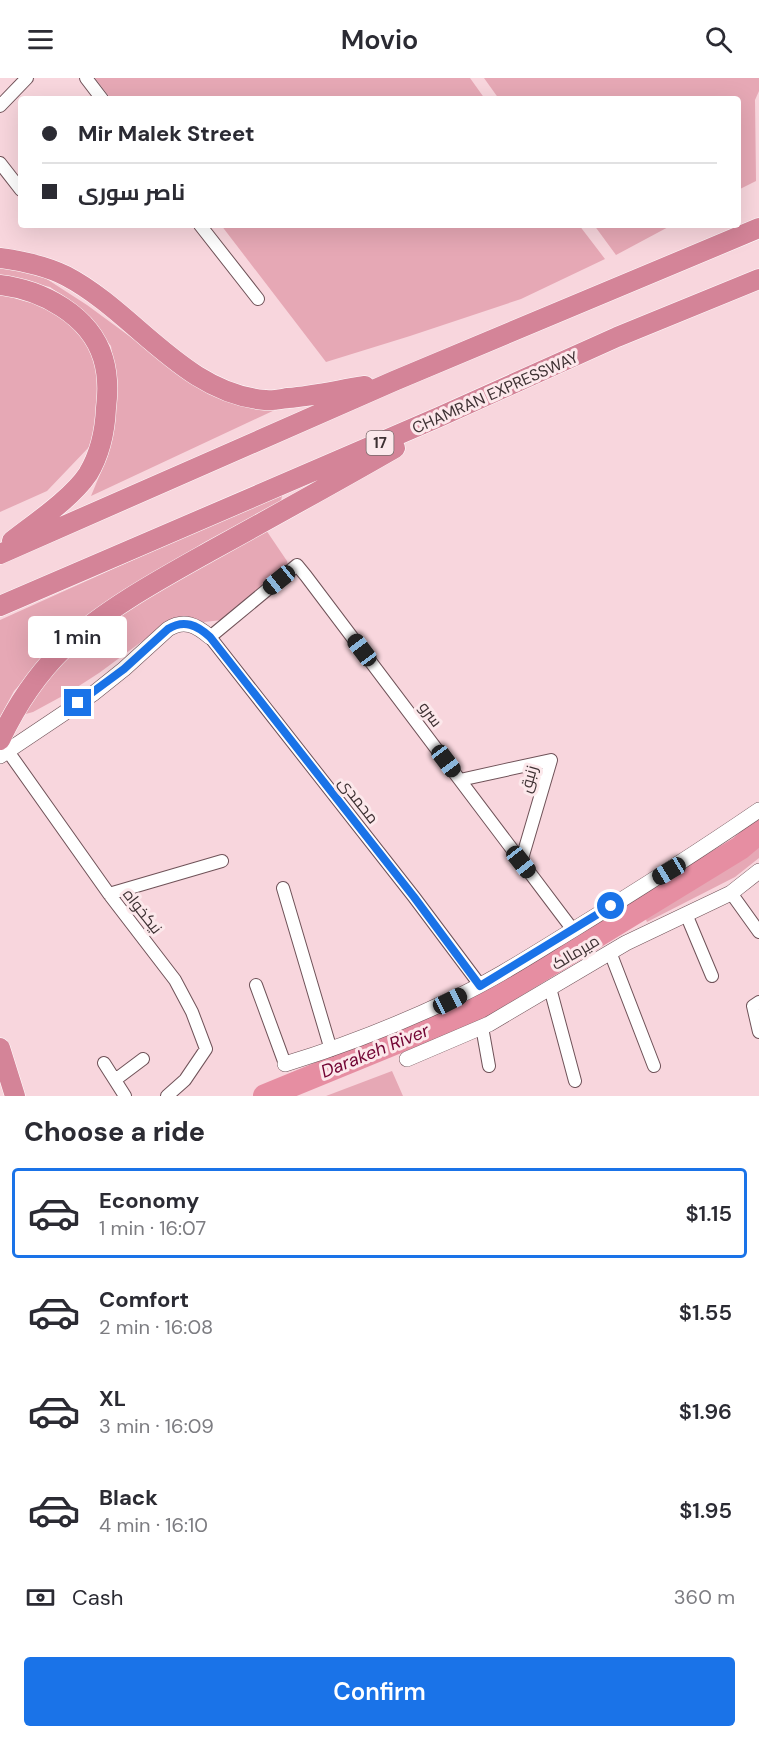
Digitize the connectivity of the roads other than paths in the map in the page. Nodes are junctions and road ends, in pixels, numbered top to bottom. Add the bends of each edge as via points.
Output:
1 (27, 78) edge
2 (86, 78) edge
3 (100, 96) edge
4 (0, 106) edge
5 (0, 164) edge
6 (18, 186) edge
7 (202, 228) edge
8 (759, 228) edge
9 (0, 258) edge
10 (759, 279) edge
11 (0, 285) edge
12 (258, 298) dead end
13 (394, 381) junction
14 (439, 417) junction
15 (0, 553) edge
16 (0, 606) edge
17 (210, 637) junction
18 (2, 748) edge
19 (460, 780) junction
20 (759, 810) edge
21 (222, 861) dead end
22 (521, 862) junction
23 (759, 871) edge
24 (283, 888) dead end
25 (731, 893) junction
26 (109, 894) junction
27 (686, 914) junction
28 (573, 930) junction
29 (759, 932) edge
30 (610, 952) junction
31 (712, 976) dead end
32 (256, 985) dead end
33 (480, 986) junction
34 (550, 988) junction
35 (759, 1002) edge
36 (482, 1027) junction
37 (759, 1032) edge
38 (0, 1048) edge
39 (331, 1050) junction
40 (143, 1059) dead end
41 (407, 1059) dead end
42 (105, 1063) dead end
43 (285, 1064) joint
44 (489, 1066) dead end
45 (654, 1066) dead end
46 (115, 1080) junction
47 (575, 1081) dead end
48 (15, 1096) edge
49 (125, 1096) edge
50 (167, 1096) edge

1 - 4 street
2 - 3 street
5 - 6 street
7 - 12 street
8 - 13 highway
9 - 13 highway via 65,276 180,364 237,395 267,400 296,398
10 - 14 highway, CHAMRAN EXPRESSWAY / 17
11 - 15 highway via 40,294 64,308 86,329 103,357 107,398 101,444 82,482
13 - 15 highway
14 - 16 highway, CHAMRAN EXPRESSWAY / 17
14 - 18 highway via 334,483 185,565 89,627 64,647 33,684 9,722
17 - 18 street via 191,624 175,624 94,693
17 - 19 street, سرو via 297,565
17 - 33 street, محمدی
18 - 26 street, نیکخواه
19 - 22 street, سرو
19 - 22 street, زنبق via 551,760
20 - 28 street
21 - 26 street
22 - 28 street, سرو
23 - 25 street, میرمالک
24 - 39 street
25 - 27 street, میرمالک
25 - 29 street
26 - 50 street, نیکخواه via 175,980 206,1049 185,1080
27 - 30 street, میرمالک
27 - 31 street
28 - 33 street
30 - 34 street, میرمالک
30 - 45 street
32 - 43 street
33 - 39 street
34 - 36 street, میرمالک
34 - 47 street
35 - 37 street via 753,1006
36 - 41 street, میرمالک
36 - 44 street
38 - 48 highway
39 - 43 street
40 - 46 street
42 - 46 street
46 - 49 street

